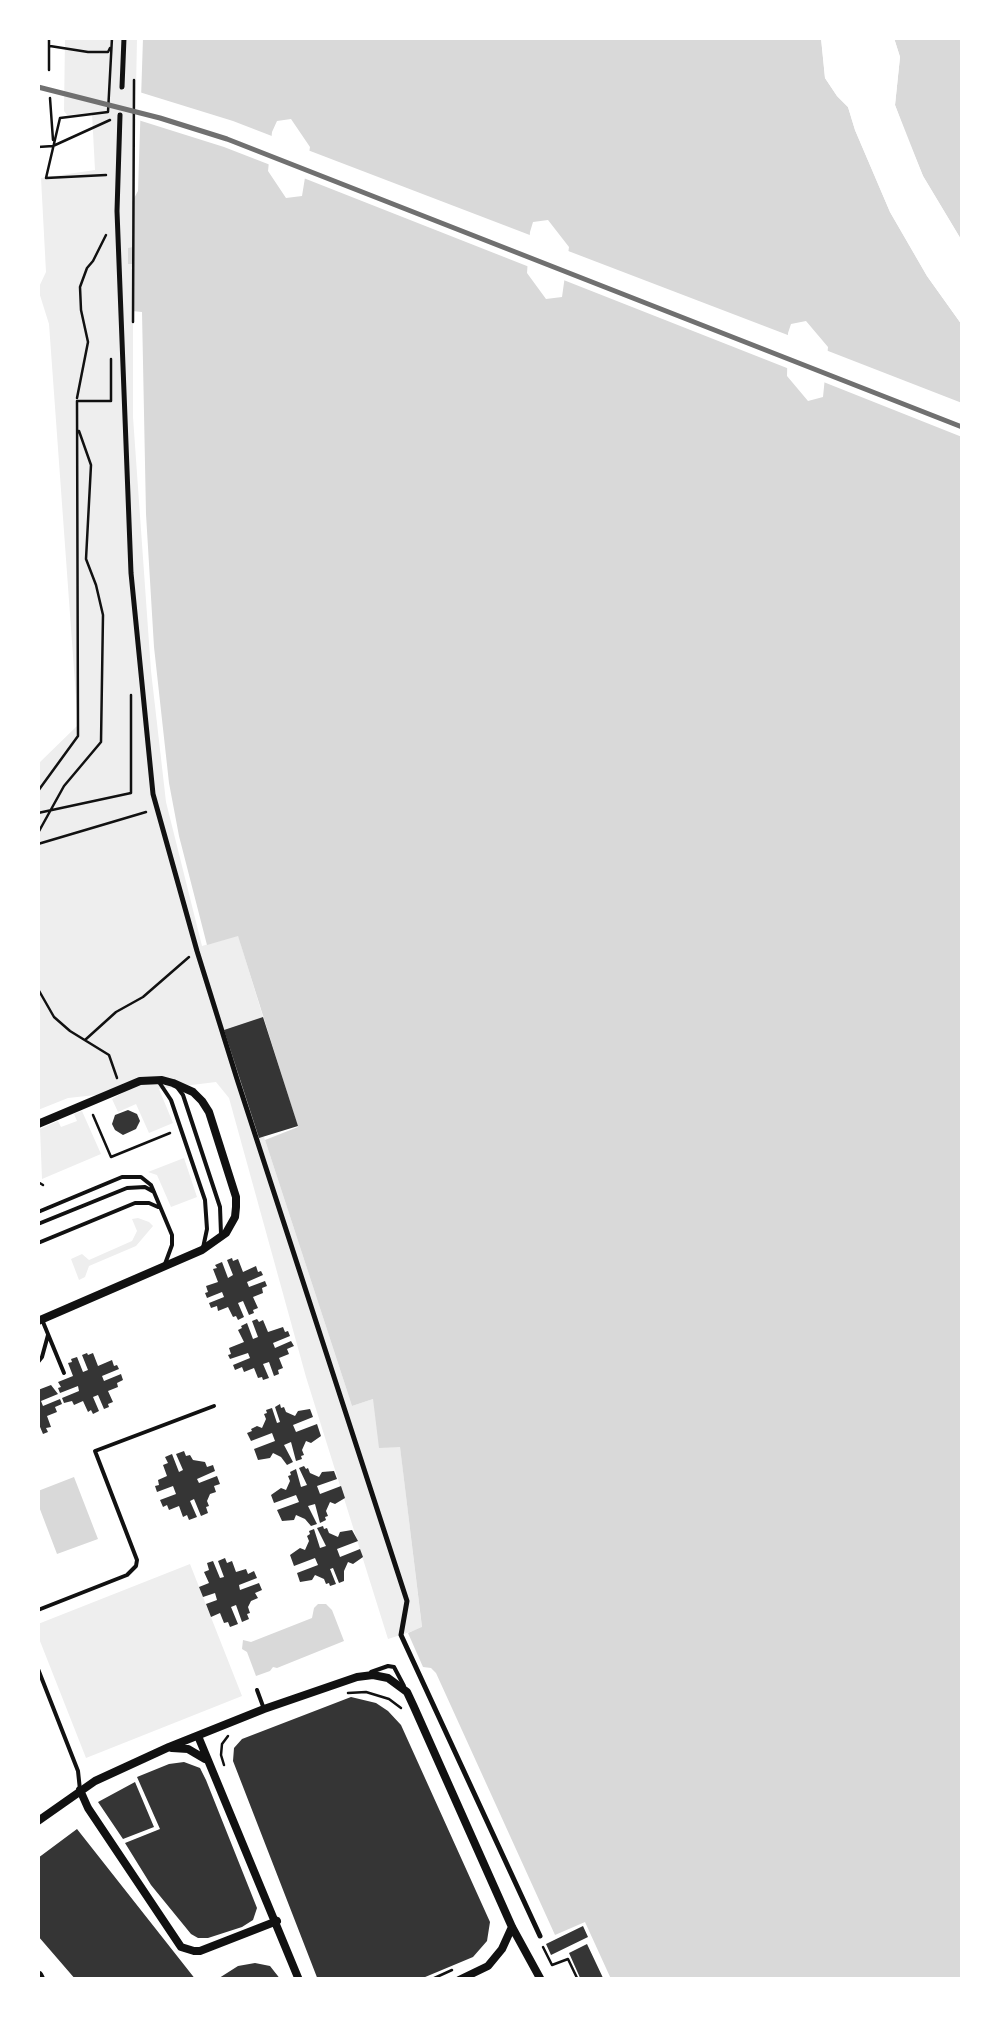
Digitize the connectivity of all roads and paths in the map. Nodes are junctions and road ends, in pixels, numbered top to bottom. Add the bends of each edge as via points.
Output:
1 (49, 38) edge
2 (114, 38) edge
3 (124, 38) edge
4 (112, 44) junction
5 (50, 46) junction
6 (49, 70) dead end
7 (122, 87) dead end
8 (50, 98) dead end
9 (120, 115) joint
10 (54, 146) junction
11 (38, 148) edge
12 (110, 175) dead end
13 (117, 211) junction
14 (110, 226) junction
15 (110, 245) dead end
16 (111, 362) dead end
17 (77, 401) junction
18 (77, 417) junction
19 (38, 791) edge
20 (131, 793) dead end
21 (158, 808) junction
22 (48, 811) junction
23 (38, 813) edge
24 (38, 833) edge
25 (38, 844) edge
26 (196, 951) junction
27 (38, 989) edge
28 (85, 1040) junction
29 (150, 1080) junction
30 (118, 1082) dead end
31 (173, 1084) junction
32 (88, 1103) junction
33 (38, 1124) edge
34 (170, 1132) dead end
35 (154, 1192) junction
36 (162, 1210) junction
37 (38, 1212) edge
38 (38, 1224) edge
39 (220, 1239) junction
40 (38, 1244) edge
41 (202, 1250) junction
42 (163, 1268) junction
43 (40, 1320) edge
44 (48, 1334) junction
45 (38, 1362) edge
46 (64, 1373) dead end
47 (214, 1406) dead end
48 (38, 1610) edge
49 (38, 1668) edge
50 (257, 1690) dead end
51 (339, 1693) dead end
52 (264, 1709) junction
53 (405, 1711) dead end
54 (229, 1734) dead end
55 (198, 1736) junction
56 (169, 1748) junction
57 (211, 1766) junction
58 (225, 1768) dead end
59 (80, 1790) junction
60 (38, 1821) edge
61 (277, 1921) junction
62 (512, 1927) junction
63 (540, 1936) joint
64 (463, 1965) dead end
65 (541, 1978) edge
66 (300, 1980) edge
67 (430, 1980) edge
68 (459, 1980) edge
69 (578, 1980) edge

1 - 5 path
2 - 4 path
3 - 7 street
4 - 5 path via 108,52
4 - 10 path via 108,112 60,118
5 - 6 path
8 - 10 path
9 - 10 path
9 - 13 street
10 - 11 path
10 - 12 path via 46,178
13 - 14 path
13 - 21 street via 132,573
14 - 15 path
14 - 17 path via 80,287 88,342
16 - 17 path via 111,401
17 - 18 path
18 - 19 path via 78,736
18 - 22 path via 92,465 86,559 103,615 102,729 101,742
20 - 22 path
21 - 25 path
21 - 26 street
22 - 23 path
22 - 24 path
26 - 28 path
26 - 63 street via 407,1601 401,1635
27 - 28 path via 54,1017
28 - 30 path via 109,1055
29 - 31 street
29 - 32 street
29 - 41 lane via 160,1082 171,1100 204,1200
31 - 39 lane via 183,1096 220,1207
31 - 39 street via 202,1101 236,1197 235,1217
32 - 33 street
32 - 34 path via 111,1157
35 - 36 lane
35 - 37 lane via 147,1180 130,1175
35 - 38 lane via 128,1188
36 - 40 lane via 134,1203
36 - 42 lane via 172,1235
39 - 41 street
41 - 42 street
42 - 43 street
43 - 44 lane
44 - 45 lane
44 - 46 lane
47 - 48 lane via 95,1451 136,1566
49 - 59 lane
50 - 52 lane
51 - 53 path via 366,1692
52 - 55 street
52 - 62 street via 373,1675 407,1692
54 - 58 path via 222,1744
55 - 56 street
55 - 57 street
56 - 57 street via 188,1749
56 - 59 street
57 - 61 street
59 - 60 street
59 - 61 street via 181,1947 200,1951
61 - 66 street
62 - 65 street
62 - 68 street via 488,1966
63 - 69 path via 552,1965 568,1959
64 - 67 path

